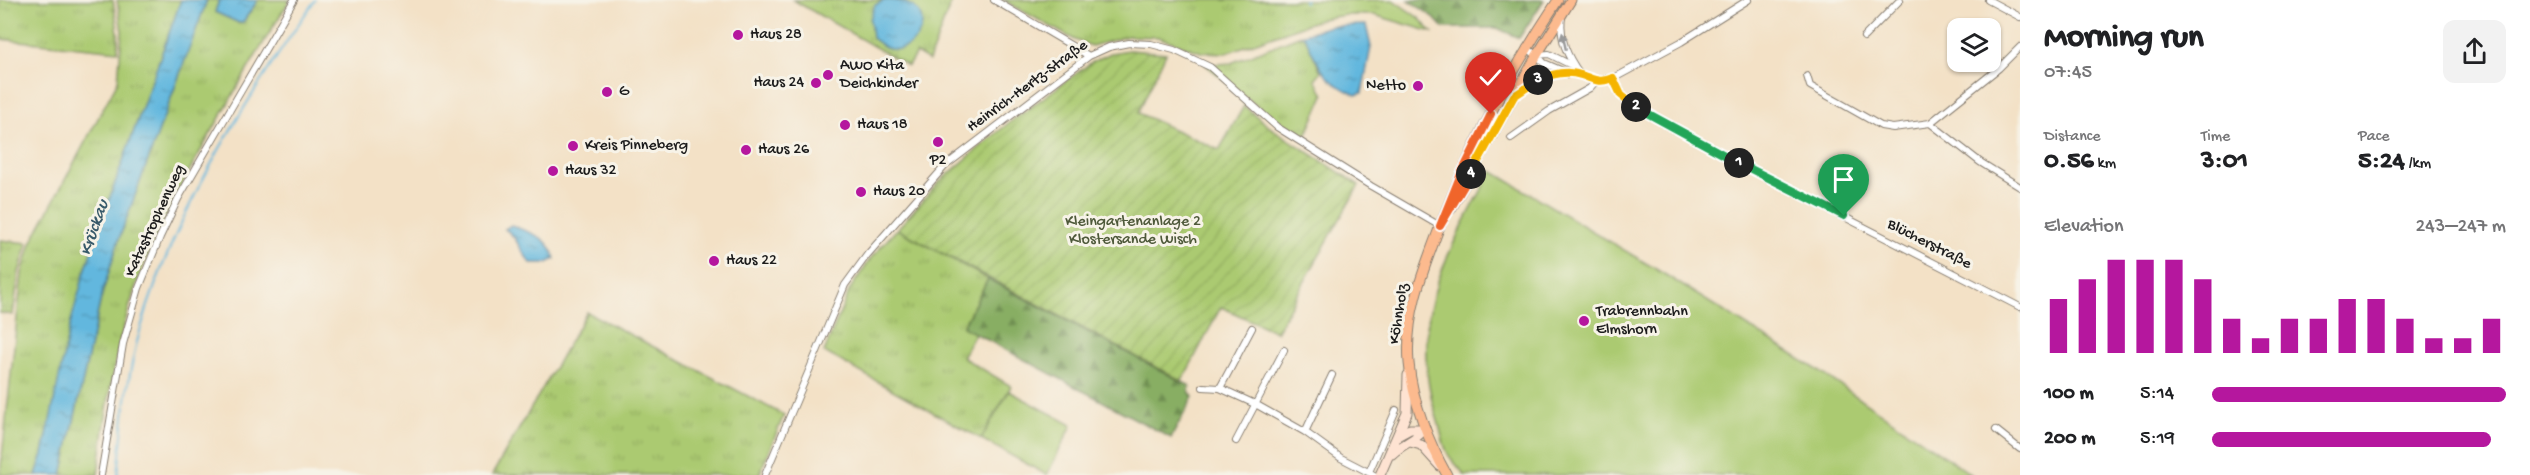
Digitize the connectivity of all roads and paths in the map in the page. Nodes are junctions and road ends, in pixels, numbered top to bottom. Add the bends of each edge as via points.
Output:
1 (294, 0) edge
2 (994, 0) edge
3 (1558, 0) edge
4 (1571, 0) edge
5 (1748, 0) edge
6 (1900, 0) edge
7 (1988, 0) edge
8 (1563, 14) junction
9 (2020, 17) edge
10 (1864, 37) dead end
11 (2020, 47) edge
12 (1526, 48) junction
13 (1537, 55) junction
14 (1089, 56) junction
15 (1574, 66) junction
16 (1568, 73) junction
17 (1580, 74) junction
18 (1807, 76) dead end
19 (1613, 78) junction
20 (1595, 82) junction
21 (1514, 96) junction
22 (1930, 123) junction
23 (1511, 138) dead end
24 (2020, 187) edge
25 (1440, 226) junction
26 (2020, 307) edge
27 (1252, 328) dead end
28 (1284, 350) dead end
29 (1409, 365) junction
30 (1332, 375) dead end
31 (1203, 387) dead end
32 (1220, 388) junction
33 (1257, 405) junction
34 (1396, 410) dead end
35 (1425, 429) junction
36 (1996, 430) dead end
37 (1305, 432) junction
38 (1399, 435) junction
39 (1236, 441) dead end
40 (1410, 442) junction
41 (2020, 449) edge
42 (1388, 458) junction
43 (1372, 474) edge
44 (101, 475) edge
45 (765, 475) edge
46 (1380, 475) edge
47 (1447, 475) edge

1 - 44 street, Katastrophenweg via 178,199 139,288 123,344
2 - 14 street
3 - 12 main road
4 - 8 main road
5 - 19 street
6 - 10 street
7 - 9 street
8 - 13 main road
15 -> 8 street via 1562,40
11 - 22 street
12 - 13 street
12 - 25 main road via 1470,153
13 - 15 street via 1549,54
13 - 16 street via 1544,63
13 - 21 main road
14 - 25 street, Heinrich-Hertz-Straße via 1129,43 1151,44 1210,67 1277,127
14 - 45 street, Heinrich-Hertz-Straße via 945,166 867,255 845,285
15 - 17 street
16 - 17 street
16 - 21 street via 1542,78
17 - 20 street
18 - 22 street via 1810,86 1881,126
19 - 20 street
19 - 26 street, Blücherstraße via 1629,103
20 - 23 street
21 - 25 main road
22 - 24 street
25 - 29 main road, Köhnholz via 1415,295
27 - 32 street
28 - 33 street via 1256,400
29 - 35 main road, Köhnholz
29 - 38 main road via 1407,413
30 - 37 street
31 - 32 street
32 - 33 street
33 - 37 street
33 - 39 street
34 - 43 street
35 - 38 main road via 1410,429
35 - 40 main road
35 - 47 main road, Köhnholz
36 - 41 street
37 - 43 street
38 - 42 main road
40 - 42 main road
40 - 47 main road via 1421,445
42 - 46 main road

